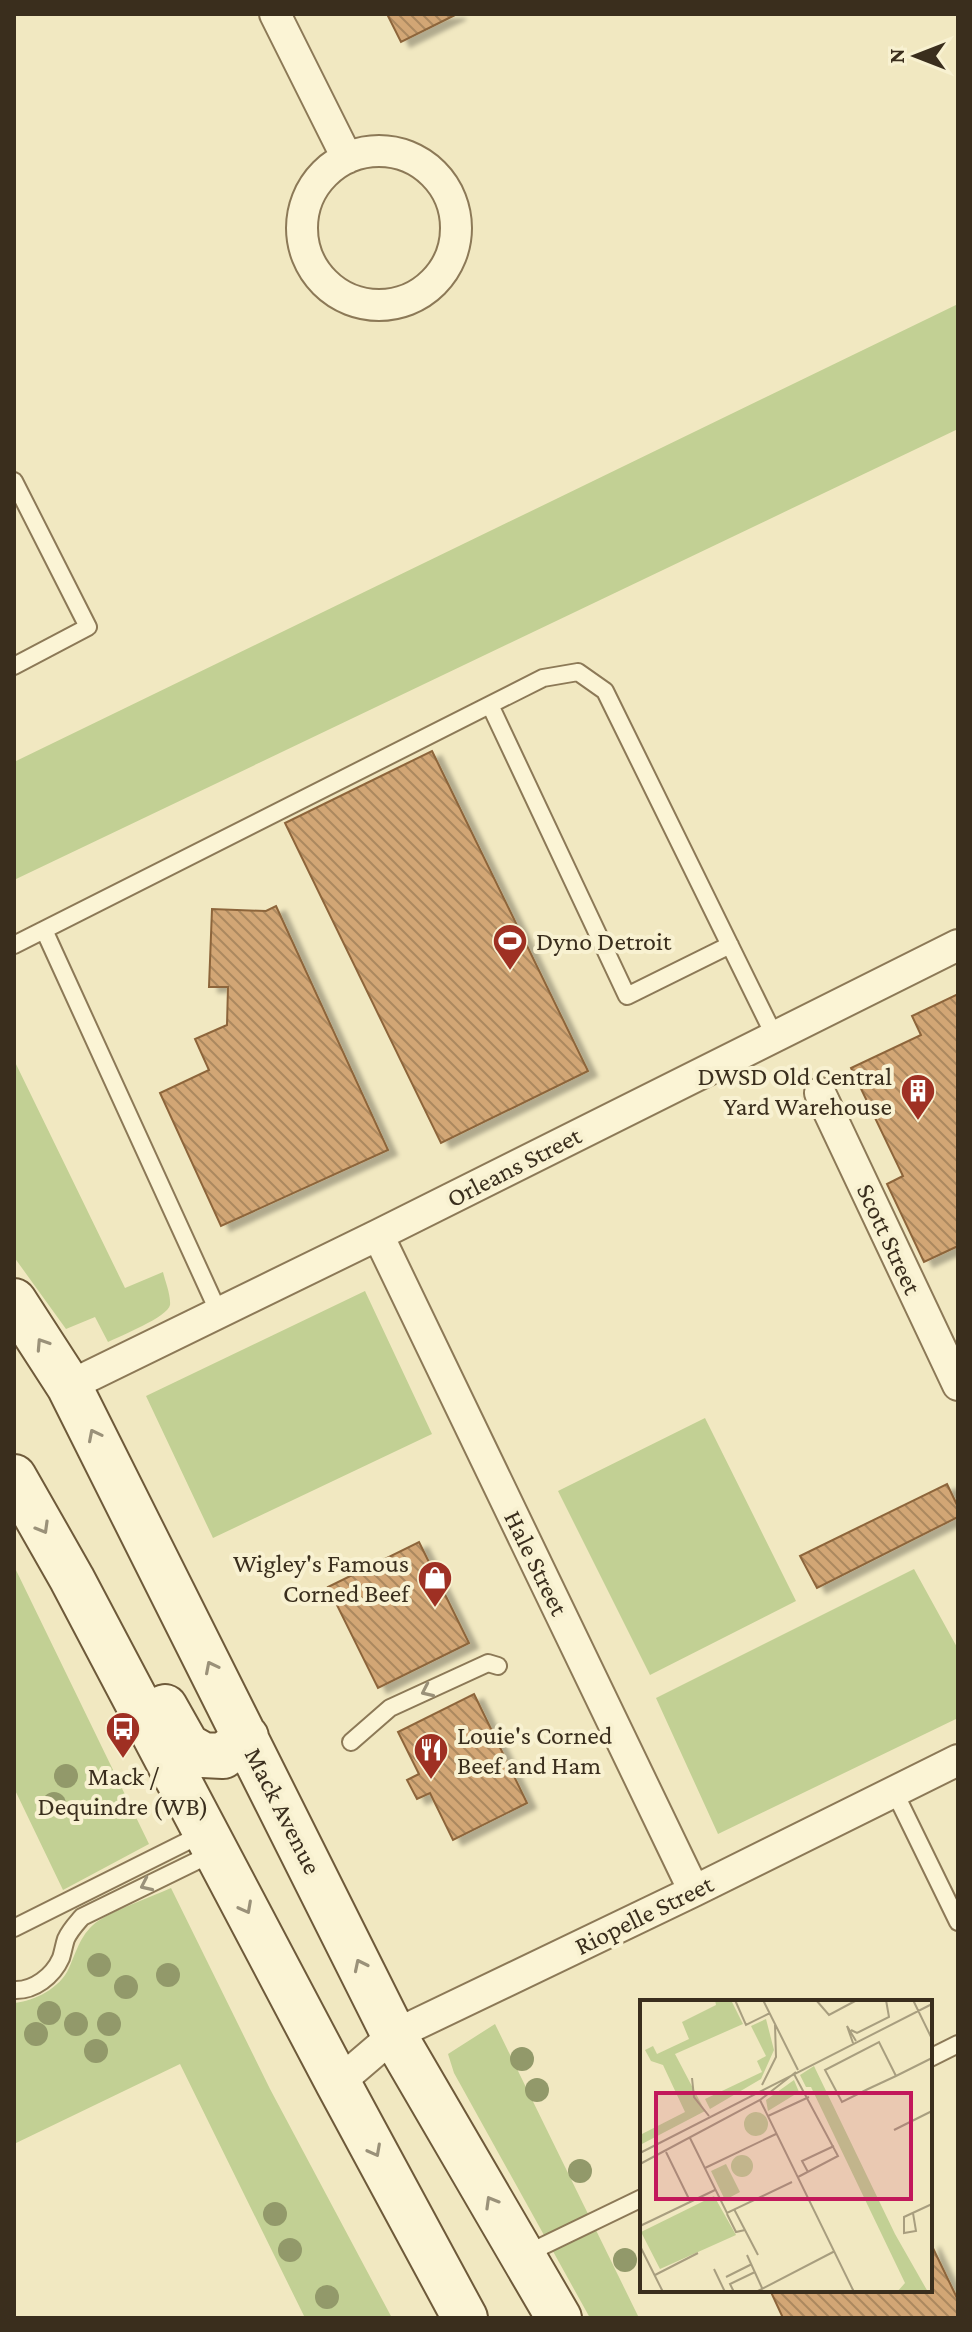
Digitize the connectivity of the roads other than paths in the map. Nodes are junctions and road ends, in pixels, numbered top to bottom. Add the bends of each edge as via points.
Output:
1 (275, 14) edge
2 (347, 158) junction
3 (14, 481) edge
4 (14, 666) edge
5 (490, 705) junction
6 (44, 930) junction
7 (14, 945) edge
8 (730, 945) junction
9 (958, 945) edge
10 (775, 1037) junction
11 (820, 1093) dead end
12 (378, 1235) junction
13 (14, 1301) edge
14 (219, 1313) junction
15 (958, 1385) edge
16 (69, 1386) junction
17 (14, 1477) edge
18 (72, 1579) junction
19 (498, 1666) dead end
20 (246, 1737) junction
21 (351, 1742) dead end
22 (958, 1760) edge
23 (895, 1793) junction
24 (211, 1842) junction
25 (694, 1891) junction
26 (958, 1922) edge
27 (14, 1928) edge
28 (14, 1990) edge
29 (394, 2035) junction
30 (958, 2044) edge
31 (932, 2057) edge
32 (338, 2083) junction
33 (640, 2199) edge
34 (523, 2256) junction
35 (465, 2318) edge
36 (559, 2318) edge

1 - 2 street
2 - 2 street via 319,179 306,202 306,254 318,276 359,304 409,300 446,268 457,220 450,196 435,174 414,158 389,150
3 - 4 lane via 88,627
5 - 6 lane
5 - 8 lane via 543,678 578,672 605,691
5 - 8 lane via 627,996
6 - 7 lane
6 - 14 lane
8 - 10 lane
9 - 10 street, Orleans Street
10 - 12 street, Orleans Street
11 - 15 street, Scott Street
12 - 14 street, Orleans Street
12 - 25 street, Hale Street
16 -> 13 main road, Mack Avenue
14 - 16 street, Orleans Street
20 -> 16 main road, Mack Avenue
17 -> 18 main road
18 - 20 main road via 146,1674 187,1746 203,1755 223,1756
18 - 24 main road
19 -> 21 lane via 488,1663 390,1708
29 -> 20 main road, Mack Avenue
22 - 23 street, Riopelle Street
23 - 25 street, Riopelle Street
23 - 26 lane
24 - 27 lane
24 -> 28 lane via 82,1917 64,1942 53,1971 40,1983
24 -> 32 main road
25 - 29 street, Riopelle Street
29 - 32 street, Riopelle Street
34 -> 29 main road, Mack Avenue
30 - 31 lane
32 -> 35 main road
33 - 34 lane
34 - 36 main road, Mack Avenue

